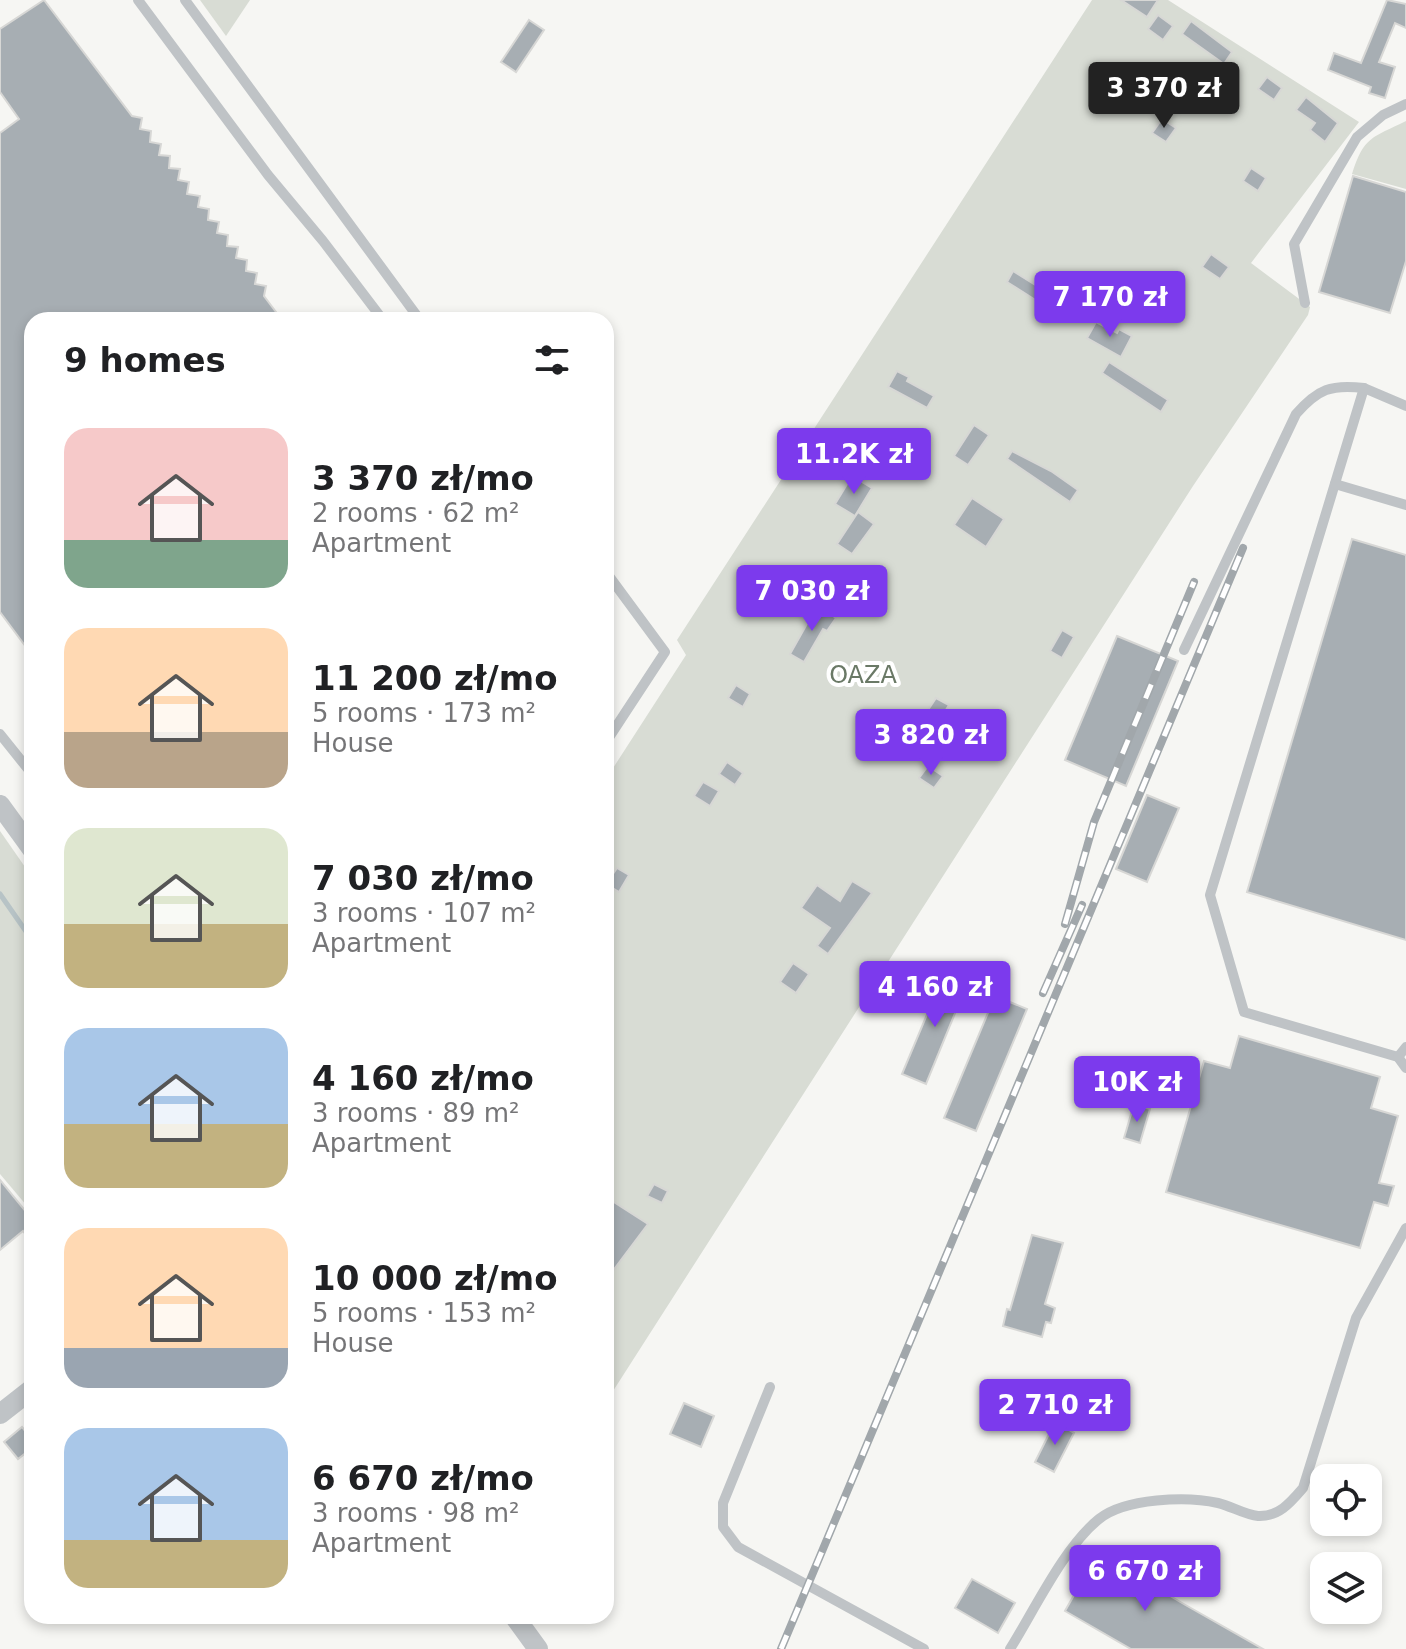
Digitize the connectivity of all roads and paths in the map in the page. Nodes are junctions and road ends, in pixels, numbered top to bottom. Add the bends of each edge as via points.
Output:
1 (138, 0) edge
2 (185, 0) edge
3 (1406, 104) edge
4 (1305, 303) dead end
5 (377, 312) edge
6 (414, 312) edge
7 (1364, 388) junction
8 (1406, 406) edge
9 (1335, 484) junction
10 (1406, 505) edge
11 (614, 583) edge
12 (1184, 650) dead end
13 (614, 730) edge
14 (0, 734) edge
15 (24, 764) edge
16 (0, 805) edge
17 (24, 838) edge
18 (1406, 1047) edge
19 (1398, 1057) junction
20 (1406, 1068) edge
21 (1406, 1228) edge
22 (770, 1387) dead end
23 (24, 1395) edge
24 (0, 1414) edge
25 (520, 1624) edge
26 (538, 1649) edge
27 (924, 1649) edge
28 (1010, 1649) edge

1 - 5 lane
2 - 6 lane
3 - 4 lane via 1357,137 1294,244
7 - 8 lane
7 - 9 lane
7 - 12 lane via 1341,385 1321,391 1296,414
9 - 10 lane
9 - 19 lane via 1210,895 1244,1012
11 - 13 lane via 665,652
14 - 15 lane
16 - 17 street
18 - 19 lane
19 - 20 lane
21 - 28 lane via 1356,1318 1303,1488 1285,1509 1259,1516 1186,1498 1139,1503 1102,1516 1077,1540
22 - 27 lane via 723,1503 723,1527 738,1547
23 - 24 street
25 - 26 street

